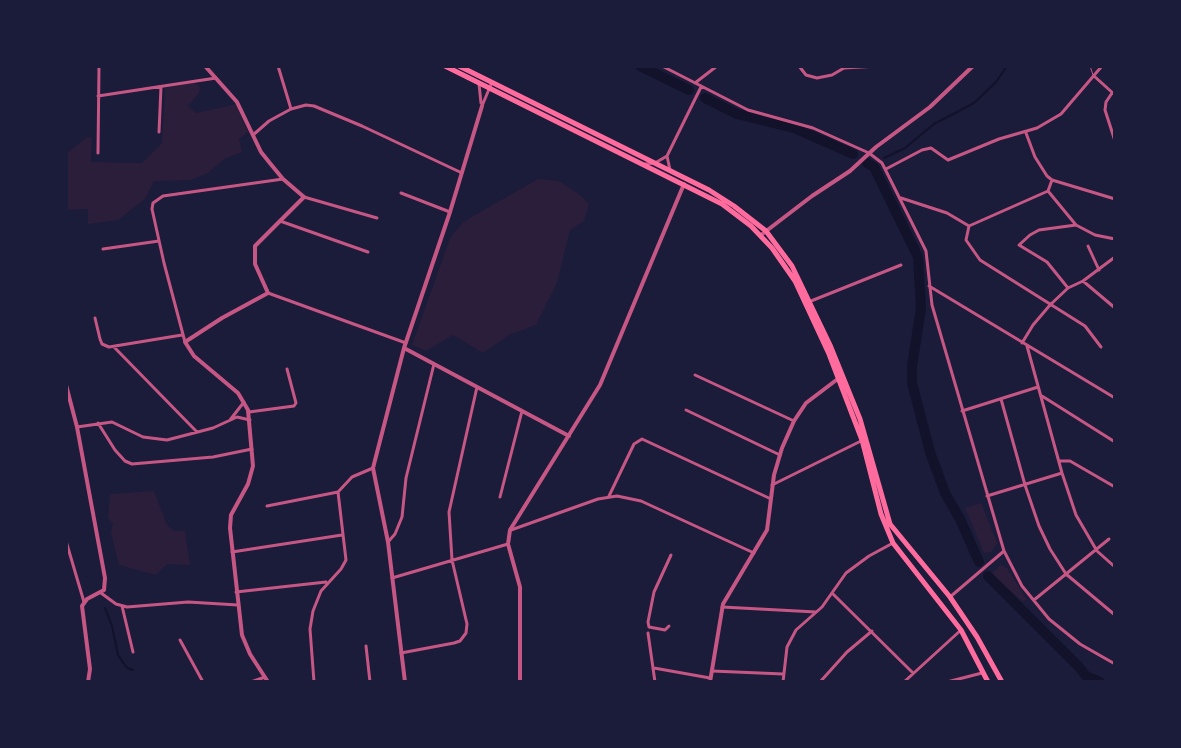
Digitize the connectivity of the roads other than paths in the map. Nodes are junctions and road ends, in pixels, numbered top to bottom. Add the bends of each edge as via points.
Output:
1 (99, 66) edge
2 (205, 66) edge
3 (278, 66) edge
4 (445, 66) edge
5 (459, 66) edge
6 (662, 66) edge
7 (717, 66) edge
8 (799, 66) edge
9 (878, 66) edge
10 (973, 66) edge
11 (1090, 66) edge
12 (1102, 66) edge
13 (845, 67) edge
14 (1094, 76) junction
15 (216, 78) junction
16 (492, 82) junction
17 (695, 83) junction
18 (479, 84) junction
19 (701, 86) junction
20 (161, 87) junction
21 (489, 88) junction
22 (1113, 94) edge
23 (98, 96) junction
24 (482, 106) junction
25 (291, 108) junction
26 (160, 132) dead end
27 (1026, 133) junction
28 (253, 135) junction
29 (1115, 141) edge
30 (98, 153) dead end
31 (869, 153) junction
32 (667, 156) junction
33 (655, 163) junction
34 (643, 164) junction
35 (886, 169) junction
36 (670, 170) junction
37 (462, 173) junction
38 (283, 179) junction
39 (1052, 180) junction
40 (684, 184) junction
41 (709, 190) junction
42 (1048, 191) junction
43 (401, 193) dead end
44 (304, 197) junction
45 (900, 198) junction
46 (1115, 199) edge
47 (450, 212) junction
48 (376, 218) dead end
49 (280, 221) junction
50 (1076, 225) junction
51 (969, 226) junction
52 (766, 231) junction
53 (760, 235) junction
54 (1115, 239) edge
55 (159, 241) junction
56 (1088, 246) dead end
57 (103, 249) dead end
58 (368, 252) dead end
59 (1115, 257) edge
60 (901, 265) dead end
61 (1099, 270) junction
62 (1083, 281) junction
63 (929, 286) junction
64 (1068, 288) junction
65 (268, 293) junction
66 (811, 301) junction
67 (1050, 305) junction
68 (1115, 308) edge
69 (95, 318) dead end
70 (182, 335) junction
71 (186, 342) junction
72 (1022, 342) junction
73 (405, 346) junction
74 (1028, 346) junction
75 (114, 347) junction
76 (1101, 347) dead end
77 (434, 364) junction
78 (288, 369) dead end
79 (695, 375) dead end
80 (841, 377) junction
81 (66, 385) edge
82 (477, 386) junction
83 (1038, 387) junction
84 (1041, 396) junction
85 (1114, 397) edge
86 (1001, 399) junction
87 (244, 402) junction
88 (686, 410) dead end
89 (522, 411) junction
90 (962, 411) junction
91 (248, 412) junction
92 (229, 420) junction
93 (250, 420) junction
94 (794, 421) junction
95 (98, 423) junction
96 (77, 427) junction
97 (198, 432) junction
98 (570, 436) junction
99 (864, 439) junction
100 (1115, 442) edge
101 (253, 449) junction
102 (780, 455) junction
103 (1059, 461) junction
104 (373, 468) junction
105 (1062, 473) junction
106 (1025, 485) junction
107 (772, 486) junction
108 (1115, 487) edge
109 (338, 492) junction
110 (609, 496) junction
111 (987, 496) junction
112 (500, 497) dead end
113 (771, 499) junction
114 (267, 506) dead end
115 (510, 530) junction
116 (342, 535) junction
117 (1109, 540) dead end
118 (66, 541) edge
119 (388, 542) junction
120 (893, 542) junction
121 (508, 544) junction
122 (1004, 551) junction
123 (1096, 551) junction
124 (232, 552) junction
125 (754, 553) junction
126 (671, 555) dead end
127 (452, 560) junction
128 (920, 560) junction
129 (912, 567) junction
130 (1115, 568) edge
131 (1066, 574) junction
132 (392, 578) junction
133 (327, 582) junction
134 (236, 592) junction
135 (101, 593) junction
136 (832, 594) junction
137 (950, 597) junction
138 (1034, 600) junction
139 (84, 602) junction
140 (238, 605) junction
141 (122, 606) junction
142 (722, 607) junction
143 (817, 612) junction
144 (1115, 615) edge
145 (669, 626) dead end
146 (961, 630) junction
147 (872, 632) junction
148 (648, 633) dead end
149 (180, 640) dead end
150 (366, 646) dead end
151 (133, 652) dead end
152 (402, 653) junction
153 (1115, 664) edge
154 (654, 668) junction
155 (711, 671) junction
156 (984, 672) junction
157 (913, 673) junction
158 (783, 674) junction
159 (265, 677) junction
160 (710, 680) edge
161 (88, 682) edge
162 (203, 682) edge
163 (251, 682) edge
164 (268, 682) edge
165 (314, 682) edge
166 (370, 682) edge
167 (405, 682) edge
168 (520, 682) edge
169 (655, 682) edge
170 (783, 682) edge
171 (820, 682) edge
172 (904, 682) edge
173 (947, 682) edge
174 (988, 682) edge
175 (1002, 682) edge

1 - 23 street
2 - 15 street
3 - 25 street
4 - 18 main road
5 - 16 main road
6 - 17 street
7 - 17 street
8 - 13 street via 806,75 817,78 832,75
9 - 13 street
10 - 31 street via 930,106
11 - 14 lane
12 - 14 street
14 - 22 street
14 - 27 street via 1061,114
15 - 20 street
15 - 28 street via 238,102
16 - 21 street
16 - 33 main road
17 - 19 street
18 - 21 main road
18 - 24 street
19 - 31 street via 748,110 813,128
19 - 32 street
20 - 23 street
20 - 26 street
21 - 24 street
21 - 34 main road
22 - 29 street via 1105,106
23 - 30 street
24 - 37 street
25 - 28 street
25 - 37 street via 306,105 320,108
27 - 35 street via 999,139 948,160 931,148 922,150
27 - 39 street via 1036,157
28 - 38 street via 261,152
31 - 35 street
31 - 52 street via 850,171
32 - 33 street
32 - 36 street
33 - 34 street
33 - 36 main road
34 - 40 main road
35 - 45 street
36 - 41 main road
37 - 47 street
38 - 44 street
38 - 55 street via 157,198 152,209
39 - 42 street
39 - 46 street
40 - 41 main road
40 - 53 main road via 730,209
40 - 98 street via 600,384
41 - 52 main road
42 - 50 street
42 - 51 street
43 - 47 street
44 - 48 street
44 - 49 street
45 - 51 street via 947,213
45 - 63 street via 926,251
47 - 73 street
49 - 58 street
49 - 65 street via 258,242 254,253 255,264
50 - 54 street via 1095,235
50 - 64 street via 1039,230 1020,246 1047,262
51 - 67 street via 966,240 980,260
52 - 53 street
52 - 66 main road via 792,266
53 - 80 main road via 795,280
55 - 57 street
55 - 70 street
56 - 61 street
59 - 61 street
60 - 66 street
61 - 62 street
62 - 64 street
62 - 68 street
63 - 72 street
63 - 90 street
64 - 67 street
65 - 71 street
65 - 73 street
66 - 80 main road
67 - 72 street
67 - 76 street via 1085,326
69 - 75 street via 102,344
70 - 71 street
70 - 75 street
71 - 87 street via 194,356 228,383
72 - 74 street
73 - 77 street
73 - 104 street
74 - 83 street
74 - 85 street
75 - 97 street
77 - 82 street
77 - 119 street via 406,478 402,517
78 - 91 street via 294,406
79 - 94 street
80 - 94 street via 806,403
80 - 99 main road
81 - 96 street
82 - 89 street
82 - 127 street via 450,502
83 - 84 street
83 - 86 street
84 - 100 street
84 - 103 street
86 - 90 street
86 - 106 street
87 - 91 street
87 - 92 street
88 - 102 street
89 - 98 street
89 - 112 street
90 - 111 street
91 - 93 street
92 - 93 street
92 - 97 street
93 - 101 street
94 - 102 street
95 - 96 street
95 - 97 street via 114,422 135,434 157,440 177,439
95 - 101 street via 115,450 132,464 213,457
96 - 135 street via 104,567 105,586
98 - 115 street
99 - 107 street
99 - 120 main road via 881,514
99 - 128 main road via 890,524
101 - 124 street via 250,479 231,518
102 - 107 street
103 - 105 street
103 - 108 street via 1070,461
104 - 109 street via 352,477
104 - 119 street
105 - 106 street
105 - 123 street via 1076,515
106 - 111 street
106 - 131 street via 1039,526
107 - 113 street
109 - 114 street
109 - 116 street
110 - 113 street via 634,444 642,439
110 - 115 street
110 - 125 street via 641,501
111 - 122 street
113 - 125 street via 767,530
115 - 121 street
116 - 124 street
116 - 133 street via 344,564
117 - 123 street
118 - 139 street
119 - 132 street
120 - 129 main road
120 - 136 street via 854,566
121 - 127 street
121 - 168 street via 520,587
122 - 137 street
122 - 138 street via 1022,586
123 - 130 street
123 - 131 street
124 - 134 street
125 - 142 street
126 - 145 street via 654,592 648,622 649,627 665,630
127 - 132 street
127 - 152 street via 466,633 454,643
128 - 129 main road via 915,561
128 - 137 main road
129 - 146 main road
131 - 138 street
131 - 144 street
132 - 152 street
133 - 134 street
133 - 165 street via 316,600 311,621
134 - 140 street
135 - 139 street
135 - 141 street
136 - 143 street
136 - 147 street
137 - 175 main road
138 - 153 street via 1049,619 1080,644
139 - 161 street via 90,669
140 - 141 street via 188,602
140 - 159 street via 245,645
141 - 151 street
142 - 143 street
142 - 155 street
143 - 158 street via 790,638
146 - 156 main road
146 - 157 street
147 - 157 street
147 - 171 street via 847,652
148 - 154 street
149 - 162 street
150 - 166 street
152 - 167 street
154 - 160 street
154 - 169 street
155 - 158 street
155 - 160 street
156 - 173 street
156 - 174 main road
157 - 172 street
158 - 170 street
159 - 163 street
159 - 164 street

